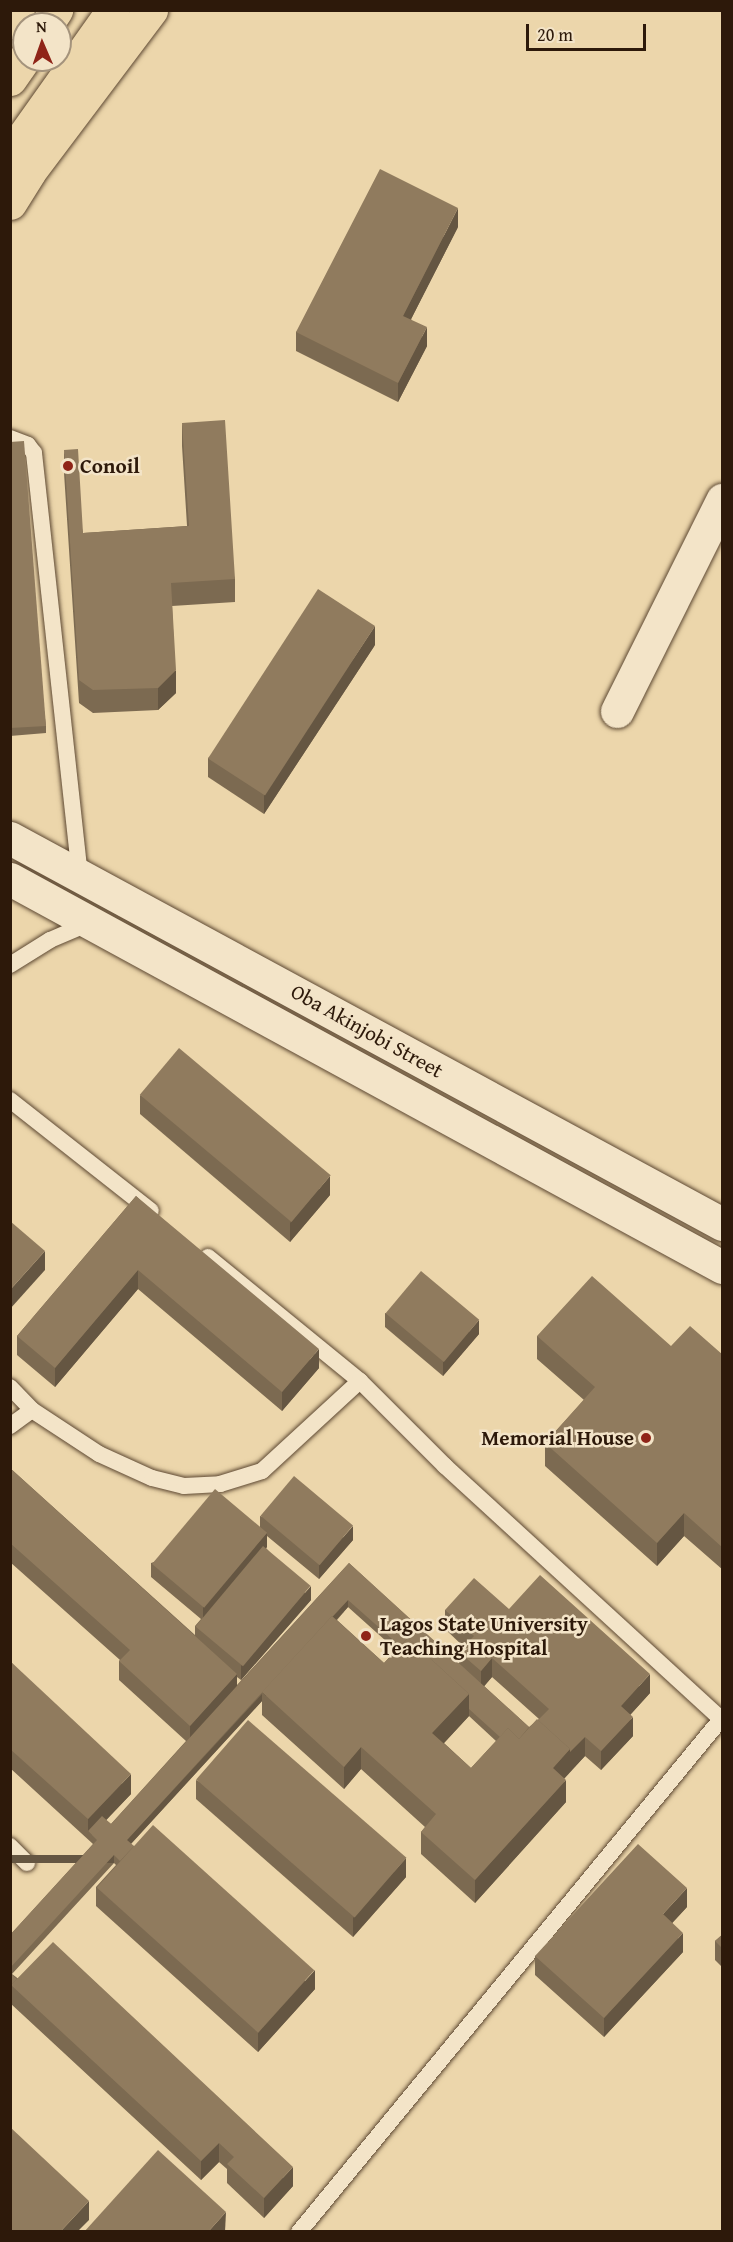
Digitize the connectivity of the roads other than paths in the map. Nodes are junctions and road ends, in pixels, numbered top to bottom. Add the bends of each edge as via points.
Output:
1 (18, 10) edge
2 (113, 10) edge
3 (151, 10) edge
4 (10, 22) edge
5 (10, 155) edge
6 (10, 203) edge
7 (10, 438) edge
8 (723, 500) edge
9 (617, 711) dead end
10 (10, 838) edge
11 (80, 875) junction
12 (10, 879) edge
13 (93, 922) junction
14 (10, 965) edge
15 (10, 1100) edge
16 (162, 1221) edge
17 (723, 1224) edge
18 (198, 1249) edge
19 (723, 1267) edge
20 (360, 1381) junction
21 (10, 1388) edge
22 (32, 1410) junction
23 (10, 1426) edge
24 (722, 1718) edge
25 (10, 1846) edge
26 (27, 1863) dead end
27 (299, 2232) edge

1 - 4 main road
2 - 5 main road
3 - 6 main road
7 - 11 lane via 28,445 34,453
8 - 9 street
10 - 11 street, Oba Akinjobi Street
11 - 17 street, Oba Akinjobi Street
12 - 13 street
13 - 14 lane via 50,940
13 - 19 street
15 - 16 lane
18 - 20 lane
20 - 22 lane via 262,1470 220,1484 184,1486 152,1478 99,1454
20 - 24 lane via 445,1466
21 - 22 lane
22 - 23 lane
24 - 27 lane
25 - 26 lane

